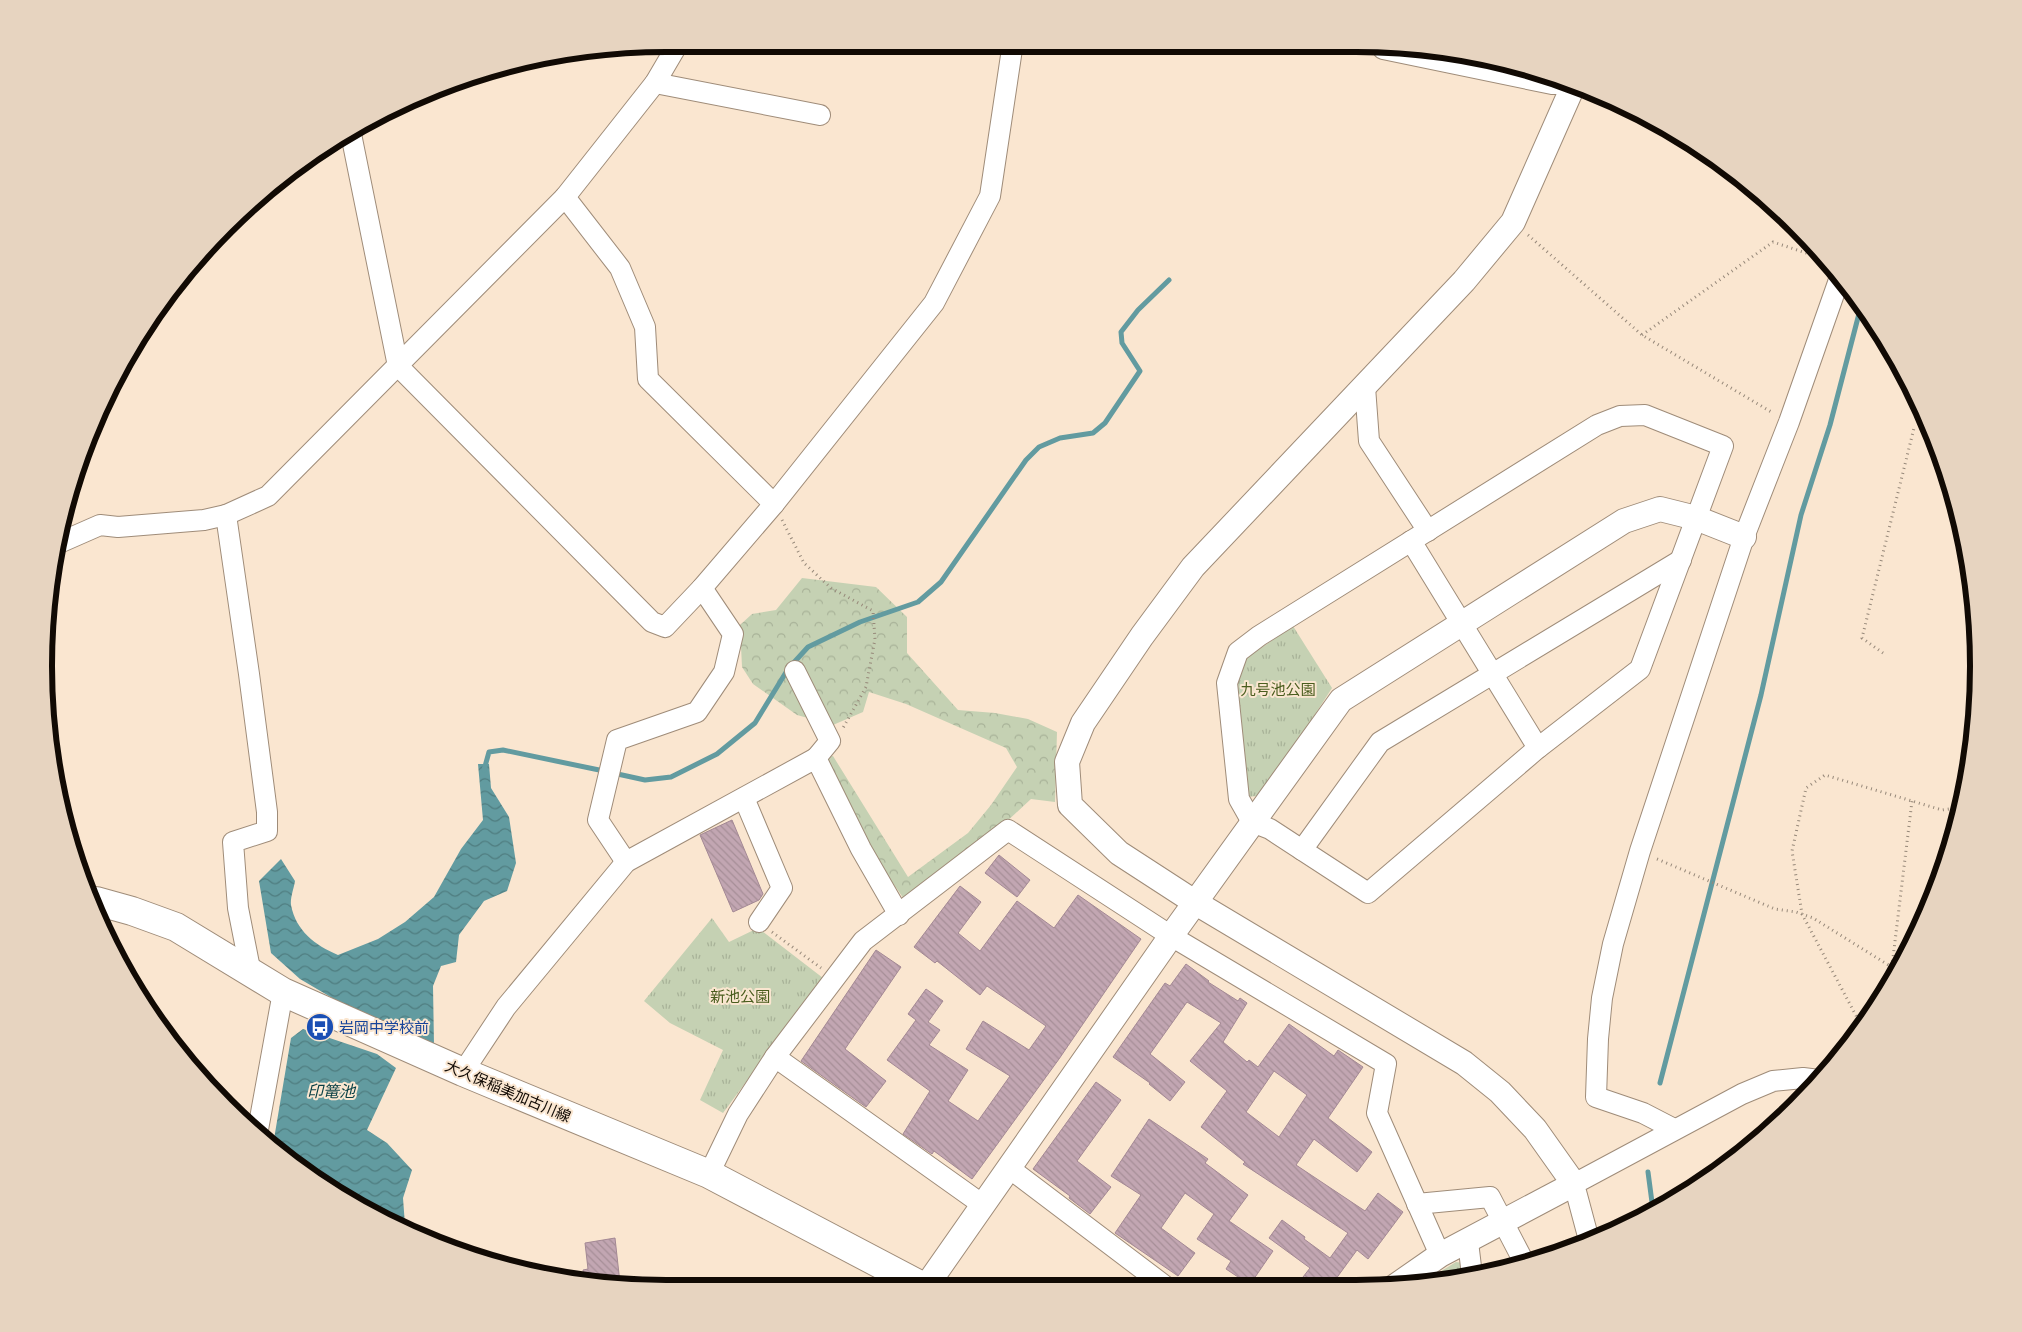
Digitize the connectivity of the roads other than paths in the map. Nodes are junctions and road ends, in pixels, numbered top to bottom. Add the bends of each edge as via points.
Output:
1 (673, 52) edge
2 (1012, 52) edge
3 (1416, 56) edge
4 (655, 83) junction
5 (1546, 83) edge
6 (1571, 92) edge
7 (820, 115) dead end
8 (352, 139) edge
9 (565, 197) junction
10 (1837, 286) edge
11 (398, 366) junction
12 (1365, 387) junction
13 (774, 504) junction
14 (226, 515) junction
15 (1696, 518) junction
16 (1419, 536) junction
17 (1744, 537) junction
18 (65, 540) edge
19 (1681, 560) junction
20 (702, 588) junction
21 (1463, 622) junction
22 (795, 670) dead end
23 (1492, 674) junction
24 (1538, 748) junction
25 (816, 758) junction
26 (744, 798) junction
27 (1252, 822) junction
28 (1302, 850) junction
29 (626, 862) junction
30 (100, 903) edge
31 (1196, 904) junction
32 (899, 915) junction
33 (758, 922) road end
34 (1171, 936) junction
35 (251, 974) junction
36 (283, 992) junction
37 (775, 1057) junction
38 (463, 1072) junction
39 (1810, 1079) edge
40 (259, 1125) edge
41 (1674, 1129) junction
42 (1009, 1168) junction
43 (709, 1174) junction
44 (1574, 1184) junction
45 (1417, 1204) junction
46 (983, 1205) junction
47 (1503, 1223) junction
48 (1587, 1234) edge
49 (1468, 1242) junction
50 (1440, 1256) junction
51 (1521, 1257) edge
52 (1471, 1269) edge
53 (1409, 1277) edge
54 (912, 1280) edge
55 (930, 1280) edge
56 (1157, 1280) edge

1 - 4 street
2 - 13 street via 990,196 969,238 934,303
3 - 5 street
4 - 7 street
4 - 9 street
6 - 12 street via 1513,222 1464,281
8 - 11 street
9 - 11 street
9 - 13 street via 620,268 645,327 648,379
10 - 17 street
11 - 14 street via 268,496
11 - 20 street via 652,622 665,627
12 - 16 street via 1369,441
12 - 31 street via 1193,567 1083,723 1067,762 1070,805 1119,853
13 - 20 street
14 - 18 street via 204,520 118,527 100,525
14 - 35 street via 267,812 267,831 233,842 238,908
15 - 16 street via 1723,446 1645,415 1620,416 1596,425
15 - 17 street
15 - 19 street
15 - 21 street via 1660,509 1624,521
16 - 21 street
16 - 27 street via 1238,652 1227,683 1238,799
17 - 41 street via 1640,851 1613,944 1602,998 1596,1097 1643,1113
19 - 23 street
19 - 24 street via 1640,669
20 - 29 street via 733,634 724,672 697,712 617,740 598,820
21 - 23 street
21 - 27 street via 1341,700
22 - 25 street via 830,741
23 - 24 street
23 - 28 street via 1380,742
24 - 28 street via 1368,893
25 - 26 street
25 - 32 street via 860,850
26 - 29 street
26 - 33 street via 782,888
27 - 28 street via 1270,829
27 - 31 street
29 - 38 street via 506,1006
30 - 35 main road, 大久保稲美加古川線 via 176,927
31 - 34 street
31 - 44 street via 1464,1063 1500,1092 1535,1130
32 - 34 street via 1008,830
32 - 37 street via 864,941
34 - 42 street
34 - 45 street via 1386,1064 1377,1113
35 - 36 main road, 大久保稲美加古川線
36 - 38 main road, 大久保稲美加古川線
36 - 40 street
37 - 43 street via 738,1114
37 - 46 street
38 - 43 main road, 大久保稲美加古川線
39 - 41 street via 1773,1081 1730,1099
41 - 44 street
42 - 46 street
42 - 56 street
43 - 54 main road, 大久保稲美加古川線
44 - 47 street
44 - 48 street
45 - 47 street via 1490,1196
45 - 50 street
46 - 55 street
47 - 49 street
47 - 51 street
49 - 50 street
49 - 52 street
50 - 53 street

